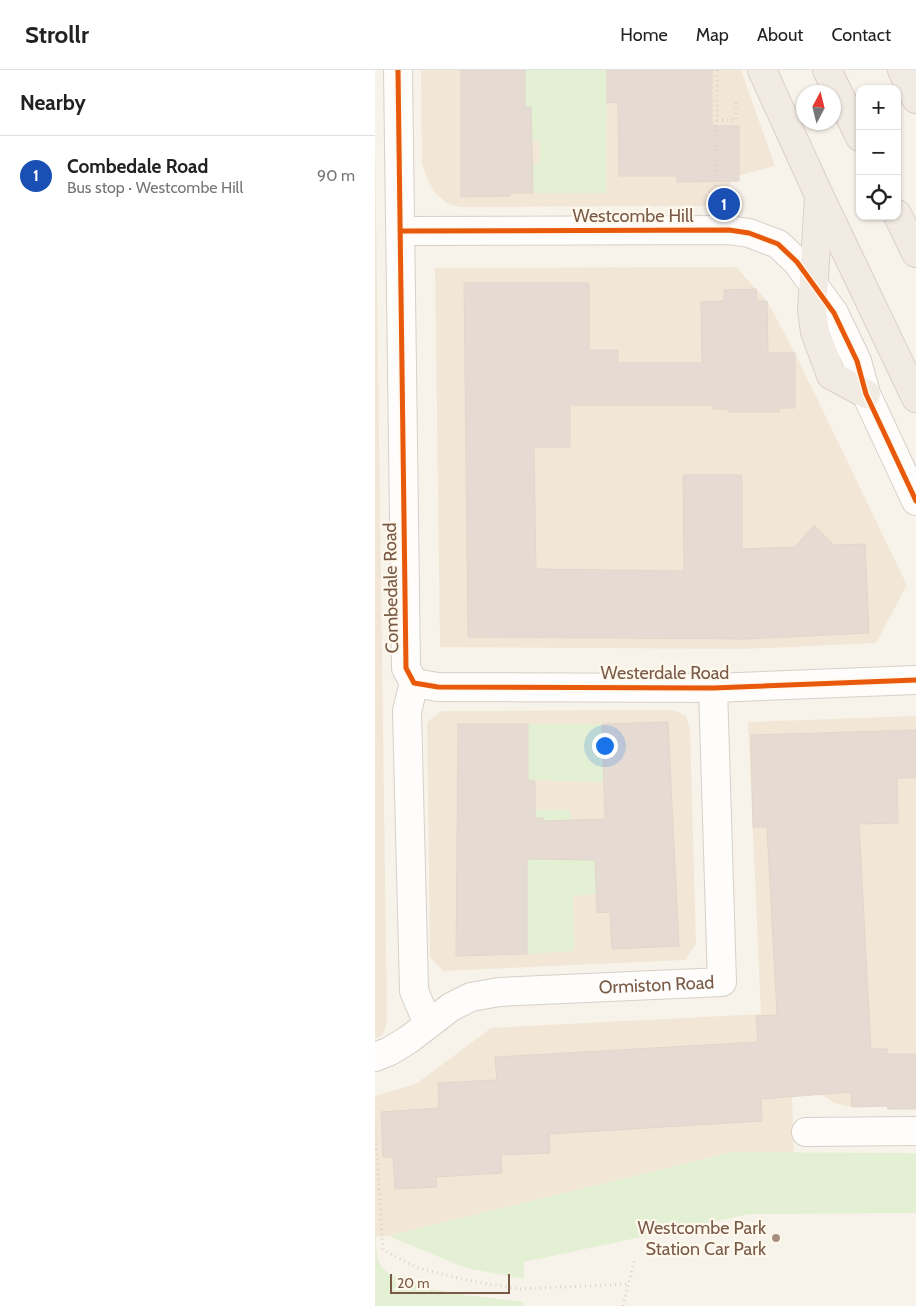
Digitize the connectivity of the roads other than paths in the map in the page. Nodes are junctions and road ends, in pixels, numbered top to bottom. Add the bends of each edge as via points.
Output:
1 (398, 70) edge
2 (762, 70) edge
3 (827, 70) edge
4 (856, 130) edge
5 (819, 195) junction
6 (900, 220) edge
7 (401, 232) junction
8 (916, 253) edge
9 (814, 284) junction
10 (865, 394) joint
11 (916, 398) edge
12 (916, 501) edge
13 (916, 680) edge
14 (414, 683) junction
15 (713, 688) junction
16 (428, 1024) junction
17 (375, 1058) edge
18 (806, 1132) dead end
19 (916, 1132) edge

1 - 7 street, Combedale Road
2 - 5 highway
3 - 4 highway
5 - 9 highway
5 - 11 highway
6 - 8 highway
7 - 9 street, Westcombe Hill via 729,230 749,233 778,244
7 - 14 street, Combedale Road via 406,668
9 - 10 highway via 812,310 815,332 831,375
10 - 12 street
13 - 15 street, Westerdale Road
14 - 15 street, Westerdale Road via 438,687
14 - 16 street via 407,711 414,991
15 - 16 street, Ormiston Road via 722,982 499,992 471,997
16 - 17 street, Ormiston Road via 408,1040
18 - 19 street

